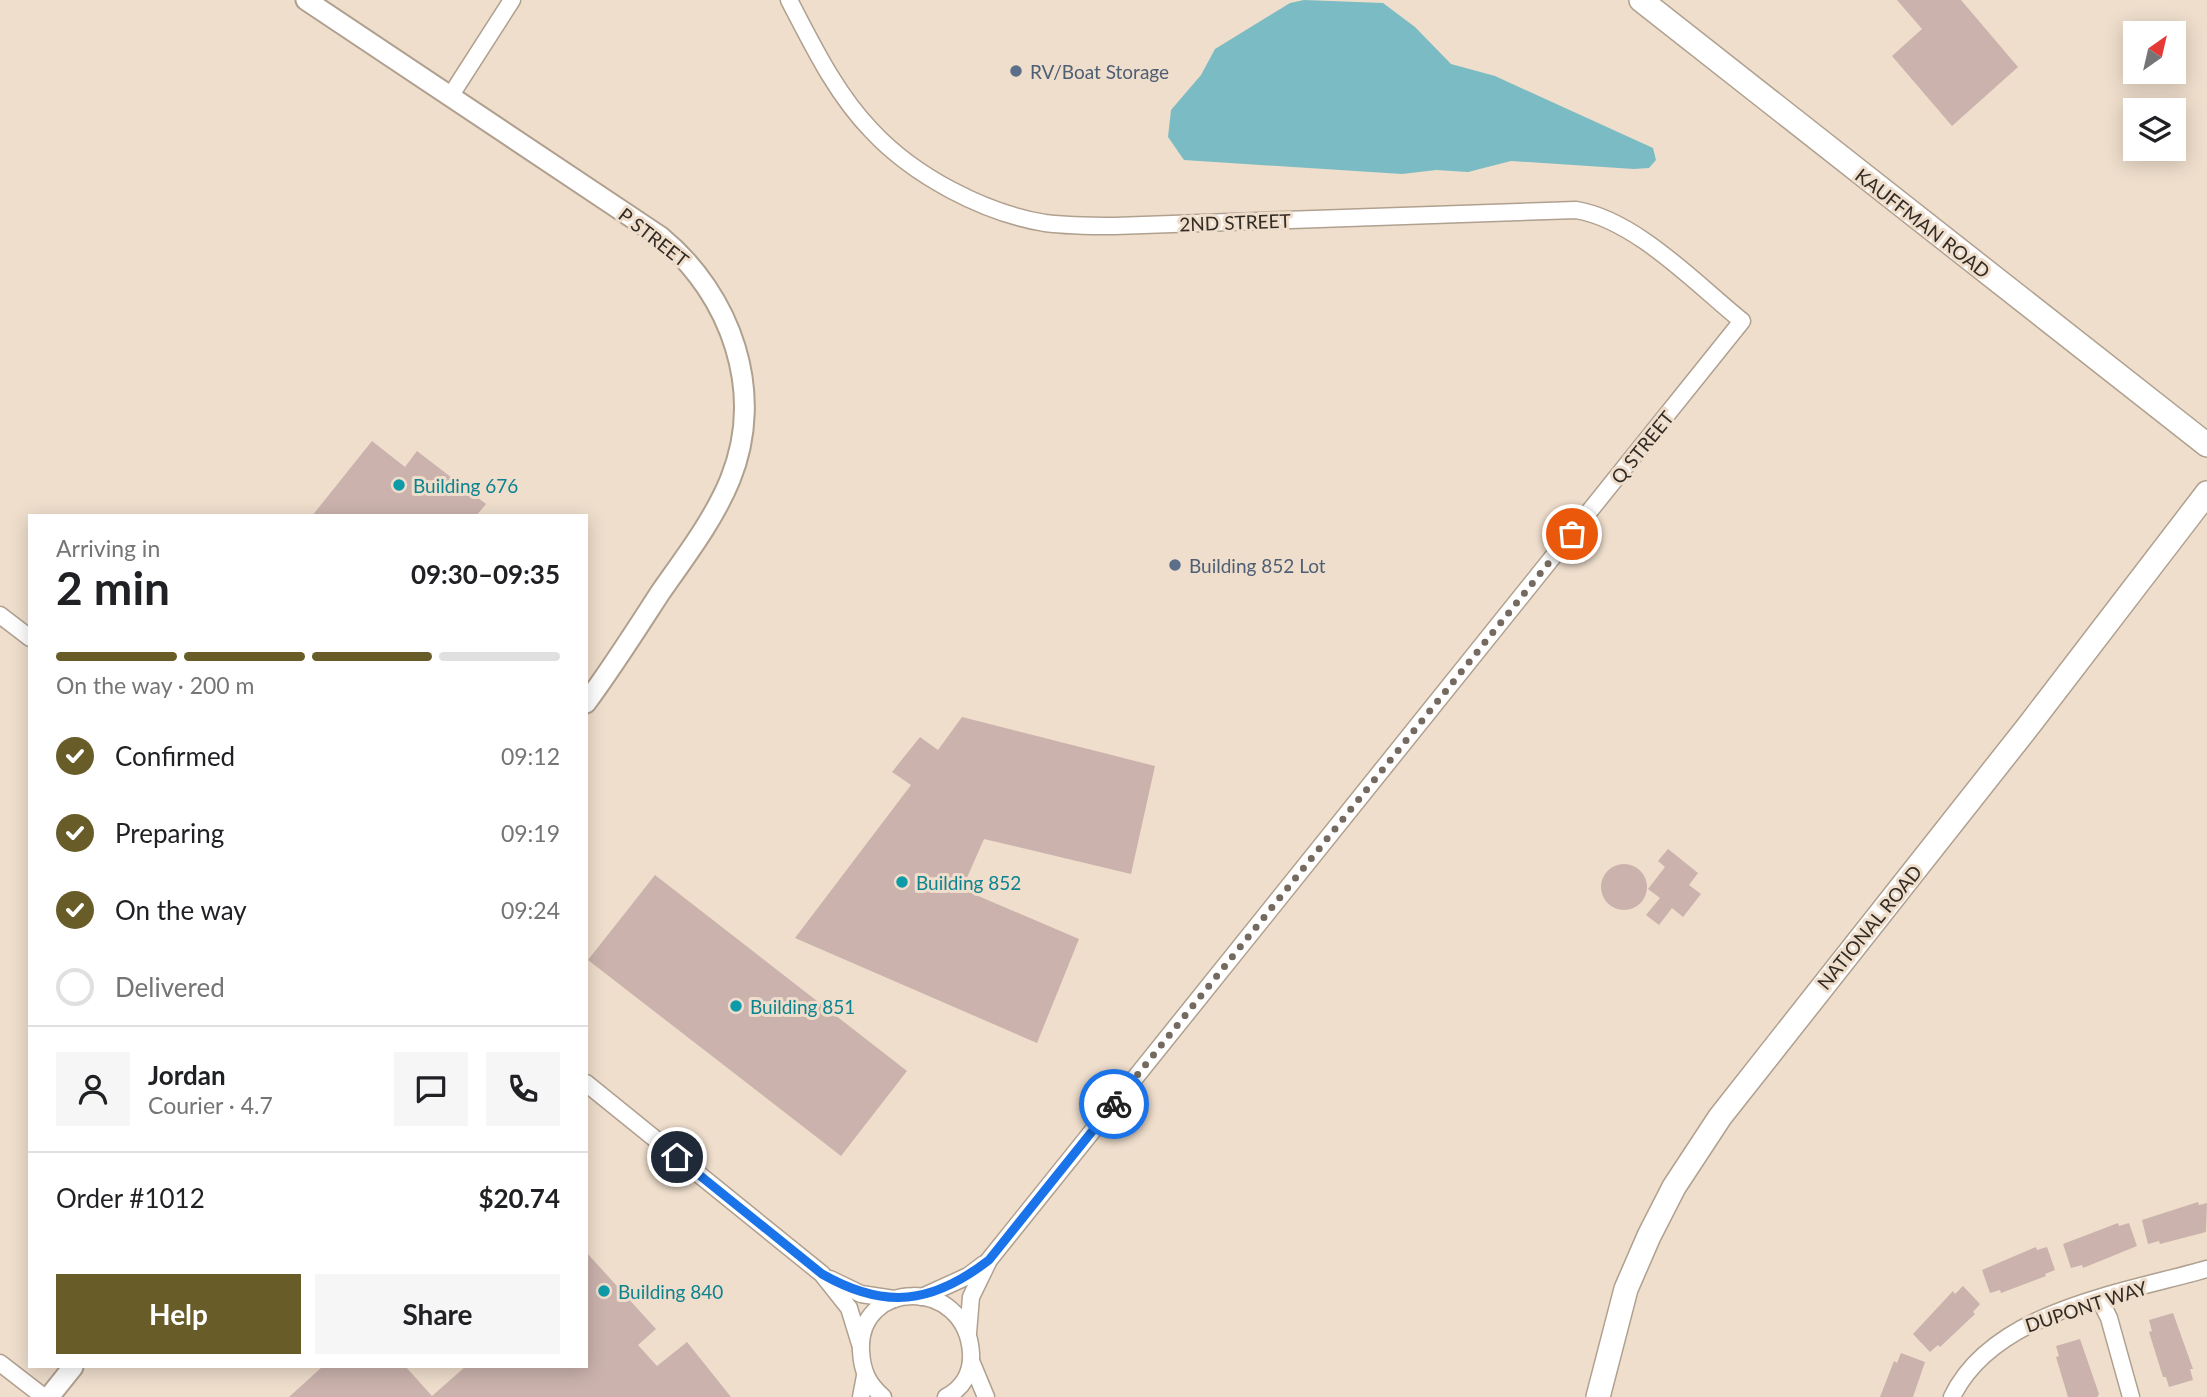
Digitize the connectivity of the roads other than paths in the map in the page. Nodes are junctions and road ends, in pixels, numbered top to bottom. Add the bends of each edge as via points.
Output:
1 (306, 0) edge
2 (512, 0) edge
3 (789, 0) edge
4 (1641, 0) edge
5 (451, 95) junction
6 (1742, 321) joint
7 (2207, 445) edge
8 (2207, 494) edge
9 (0, 615) edge
10 (28, 636) edge
11 (588, 700) edge
12 (588, 1085) edge
13 (989, 1260) junction
14 (2207, 1269) edge
15 (822, 1274) junction
16 (922, 1297) junction
17 (895, 1299) junction
18 (2100, 1300) junction
19 (968, 1333) junction
20 (860, 1343) junction
21 (971, 1362) junction
22 (0, 1363) edge
23 (72, 1368) edge
24 (865, 1376) junction
25 (46, 1397) edge
26 (861, 1397) edge
27 (883, 1397) edge
28 (946, 1397) edge
29 (986, 1397) edge
30 (1598, 1397) edge
31 (1952, 1397) edge
32 (2131, 1397) edge

1 - 5 street, P STREET
2 - 5 street
3 - 6 street, 2ND STREET via 839,91 878,138 950,188 1016,215 1073,226 1115,226 1576,210 1616,223 1642,240
4 - 7 main road, KAUFFMAN ROAD
5 - 11 street, P STREET via 677,250 703,279 722,311 741,369 744,414 731,477
6 - 13 street, Q STREET
8 - 30 main road, NATIONAL ROAD via 1720,1117 1674,1187 1649,1236 1626,1289
9 - 10 street
12 - 15 street
13 - 16 street, Q STREET via 968,1276
13 - 19 street, Q STREET via 971,1297
14 - 18 street, DUPONT WAY
15 - 17 street via 861,1294
15 - 20 street via 849,1308
16 - 17 street
16 - 19 street via 945,1303 963,1320
17 - 20 street via 867,1319
18 - 31 street, DUPONT WAY via 2037,1319 2012,1332 1970,1368
18 - 32 street
19 - 21 street, Q STREET
20 - 24 street
21 - 28 street via 961,1386
21 - 29 street, Q STREET
22 - 25 street
23 - 25 street
24 - 26 street
24 - 27 street

